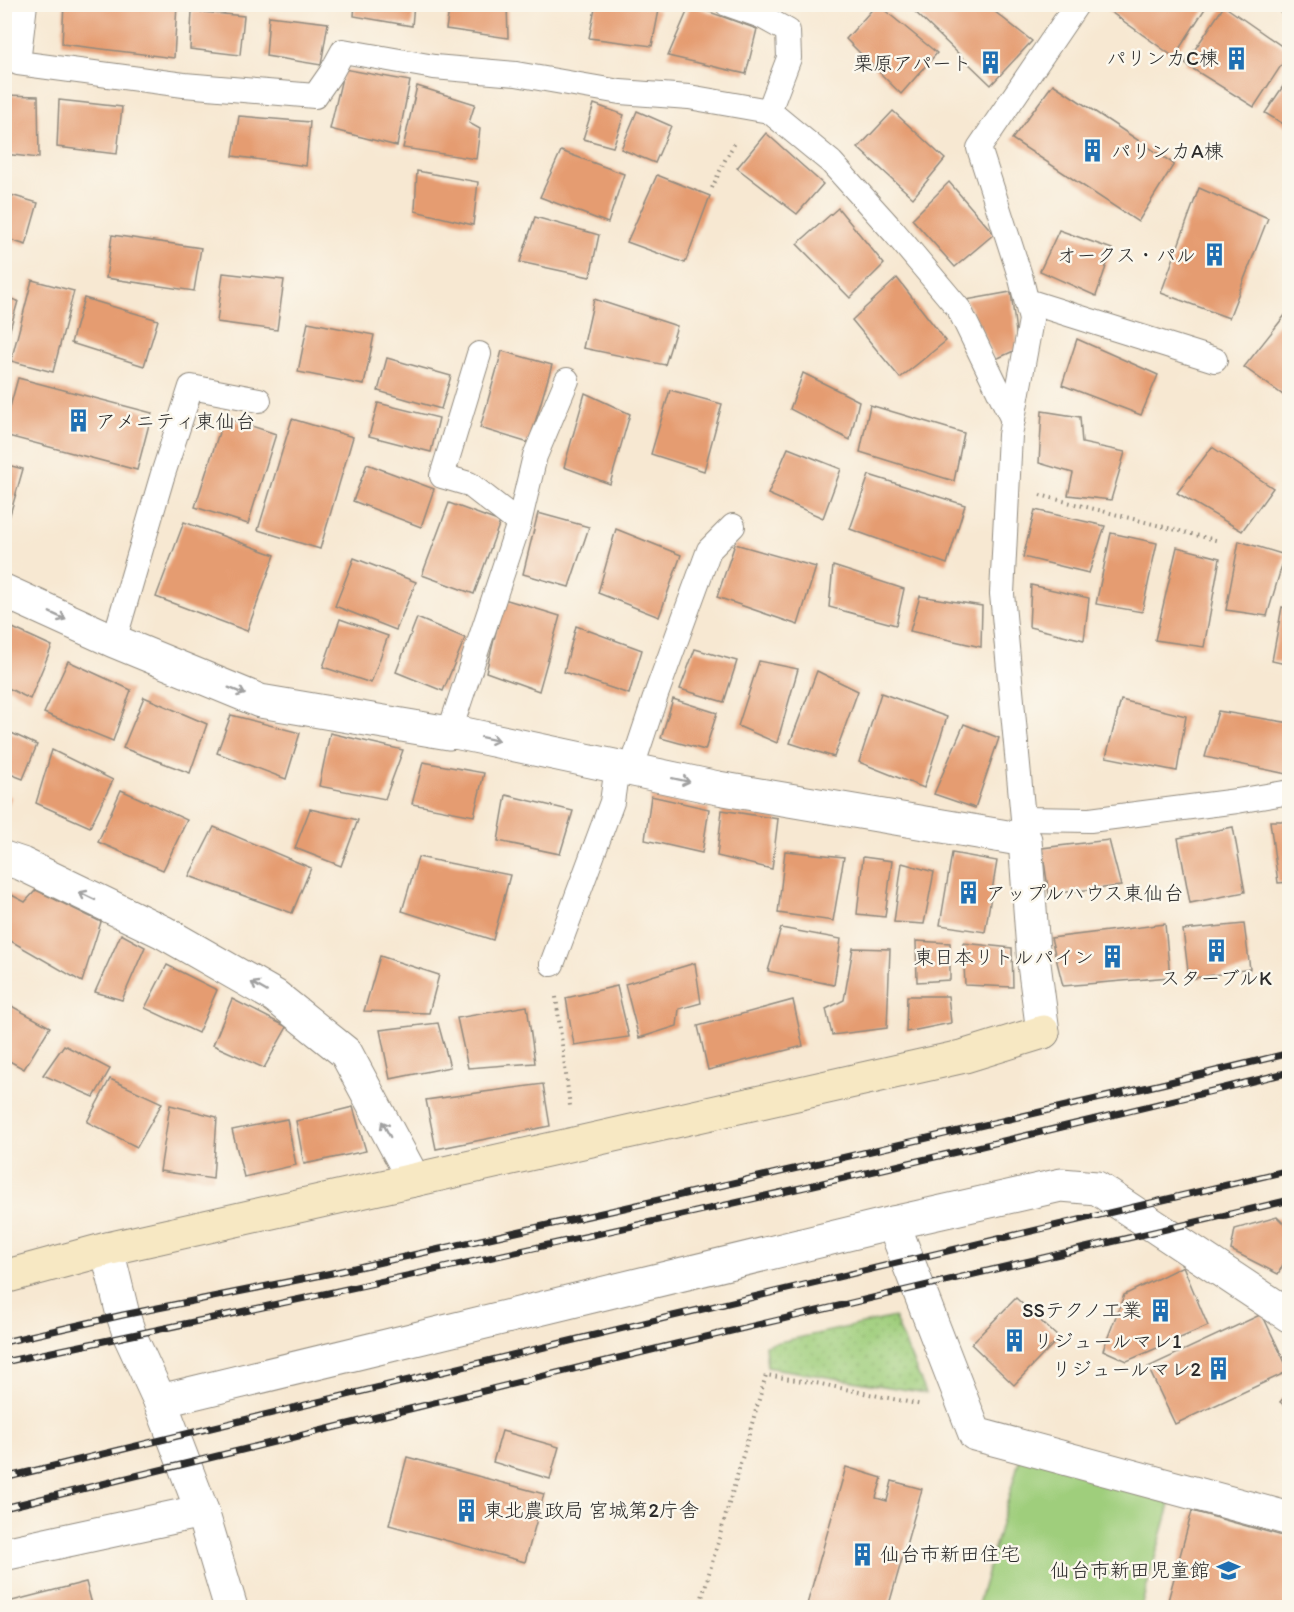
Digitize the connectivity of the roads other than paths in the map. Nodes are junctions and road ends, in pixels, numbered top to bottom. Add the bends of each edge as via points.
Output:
1 (25, 4) edge
2 (727, 4) edge
3 (1077, 4) edge
4 (11, 65) edge
5 (762, 109) junction
6 (1027, 301) junction
7 (479, 354) dead end
8 (1215, 360) dead end
9 (567, 380) dead end
10 (259, 400) dead end
11 (1013, 420) junction
12 (519, 523) junction
13 (734, 526) dead end
14 (4, 591) edge
15 (114, 641) junction
16 (449, 732) junction
17 (624, 768) junction
18 (1290, 792) edge
19 (1024, 830) junction
20 (4, 858) edge
21 (552, 964) road end
22 (414, 1180) junction
23 (893, 1223) junction
24 (107, 1249) junction
25 (4, 1277) edge
26 (1290, 1316) edge
27 (160, 1401) junction
28 (202, 1510) junction
29 (1290, 1519) edge
30 (4, 1554) edge
31 (231, 1608) edge

1 - 4 lane
2 - 5 lane via 788,31 789,58
3 - 6 lane via 979,148
4 - 5 lane via 315,96 343,51 434,67 516,74 620,92 689,96
5 - 11 lane via 831,162 958,309
6 - 8 lane
6 - 11 lane via 1031,320
7 - 12 lane via 442,476 469,484
9 - 12 lane via 535,456
10 - 15 lane via 191,387
11 - 19 lane via 1002,594
12 - 16 lane
13 - 17 lane via 709,550 657,692
14 -> 15 street
15 -> 16 street via 260,701
16 -> 17 street
17 -> 19 street via 718,788
17 - 21 lane
18 - 19 lane
19 - 22 street via 1043,1032 965,1056
22 -> 20 street via 346,1053 275,996 163,932
22 - 24 street
23 - 26 street via 1061,1185 1097,1188
23 - 27 street
23 - 29 street via 975,1434
24 - 25 street
24 - 27 street via 130,1336
27 - 28 street
28 - 30 street
28 - 31 street

